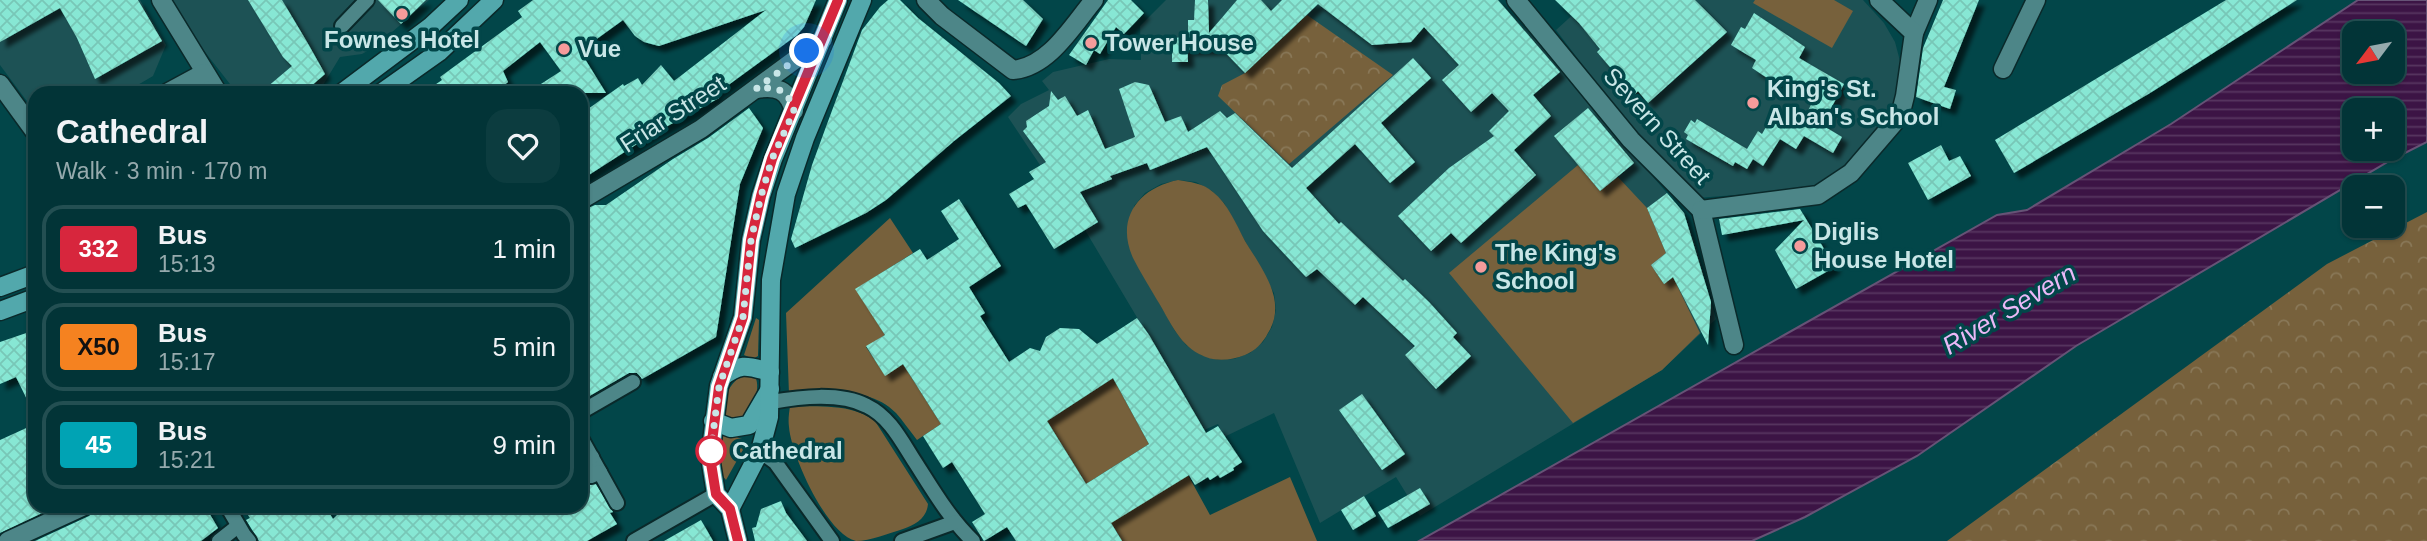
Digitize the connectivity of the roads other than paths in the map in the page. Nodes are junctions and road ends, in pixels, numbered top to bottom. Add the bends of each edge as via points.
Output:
1 (160, 0) edge
2 (367, 0) edge
3 (459, 0) edge
4 (494, 0) edge
5 (838, 0) edge
6 (862, 0) edge
7 (926, 0) edge
8 (1094, 0) edge
9 (1516, 0) edge
10 (1879, 0) edge
11 (1928, 0) edge
12 (2036, 0) edge
13 (342, 26) dead end
14 (1914, 33) junction
15 (823, 39) junction
16 (2003, 69) dead end
17 (204, 72) junction
18 (0, 84) edge
19 (179, 86) edge
20 (213, 86) edge
21 (351, 86) edge
22 (391, 86) edge
23 (756, 89) junction
24 (794, 111) junction
25 (28, 122) edge
26 (588, 196) edge
27 (1701, 210) junction
28 (28, 277) edge
29 (0, 287) edge
30 (28, 301) edge
31 (0, 311) edge
32 (1734, 345) dead end
33 (722, 377) junction
34 (634, 382) dead end
35 (770, 395) junction
36 (588, 408) edge
37 (713, 421) junction
38 (760, 451) junction
39 (588, 472) edge
40 (716, 494) junction
41 (618, 503) dead end
42 (730, 509) junction
43 (69, 513) edge
44 (231, 513) edge
45 (955, 522) junction
46 (238, 526) junction
47 (8, 541) edge
48 (219, 541) edge
49 (250, 541) edge
50 (634, 541) edge
51 (738, 541) edge
52 (832, 541) edge
53 (902, 541) edge
54 (972, 541) edge

1 - 17 street
2 - 13 street
3 - 21 main road
4 - 22 main road via 439,52
5 - 15 main road
6 - 35 main road via 786,194 771,281
7 - 8 street via 1013,70 1037,64
9 - 27 street, Severn Street via 1631,140
10 - 14 street
11 - 14 street
12 - 16 street
14 - 27 street via 1900,116 1851,173 1818,195
15 - 23 street, Friar Street
15 - 24 main road
17 - 19 street
17 - 20 street
18 - 25 street
23 - 24 street, Friar Street via 781,90
23 - 26 street, Friar Street via 701,129
24 - 33 main road via 761,196 743,317
27 - 32 street, Severn Street
28 - 29 main road
30 - 31 main road
33 - 35 main road via 742,366
33 - 37 main road
34 - 36 street
35 - 37 main road via 750,425 731,428
35 - 38 main road
35 - 45 street via 846,399 881,415
37 - 40 main road via 710,457
38 - 42 main road
38 - 52 street via 775,462
39 - 41 street via 591,477 600,472
40 - 42 main road
40 - 50 street
42 - 51 main road
43 - 47 street
44 - 46 street
45 - 53 street
45 - 54 street
46 - 48 street
46 - 49 street

